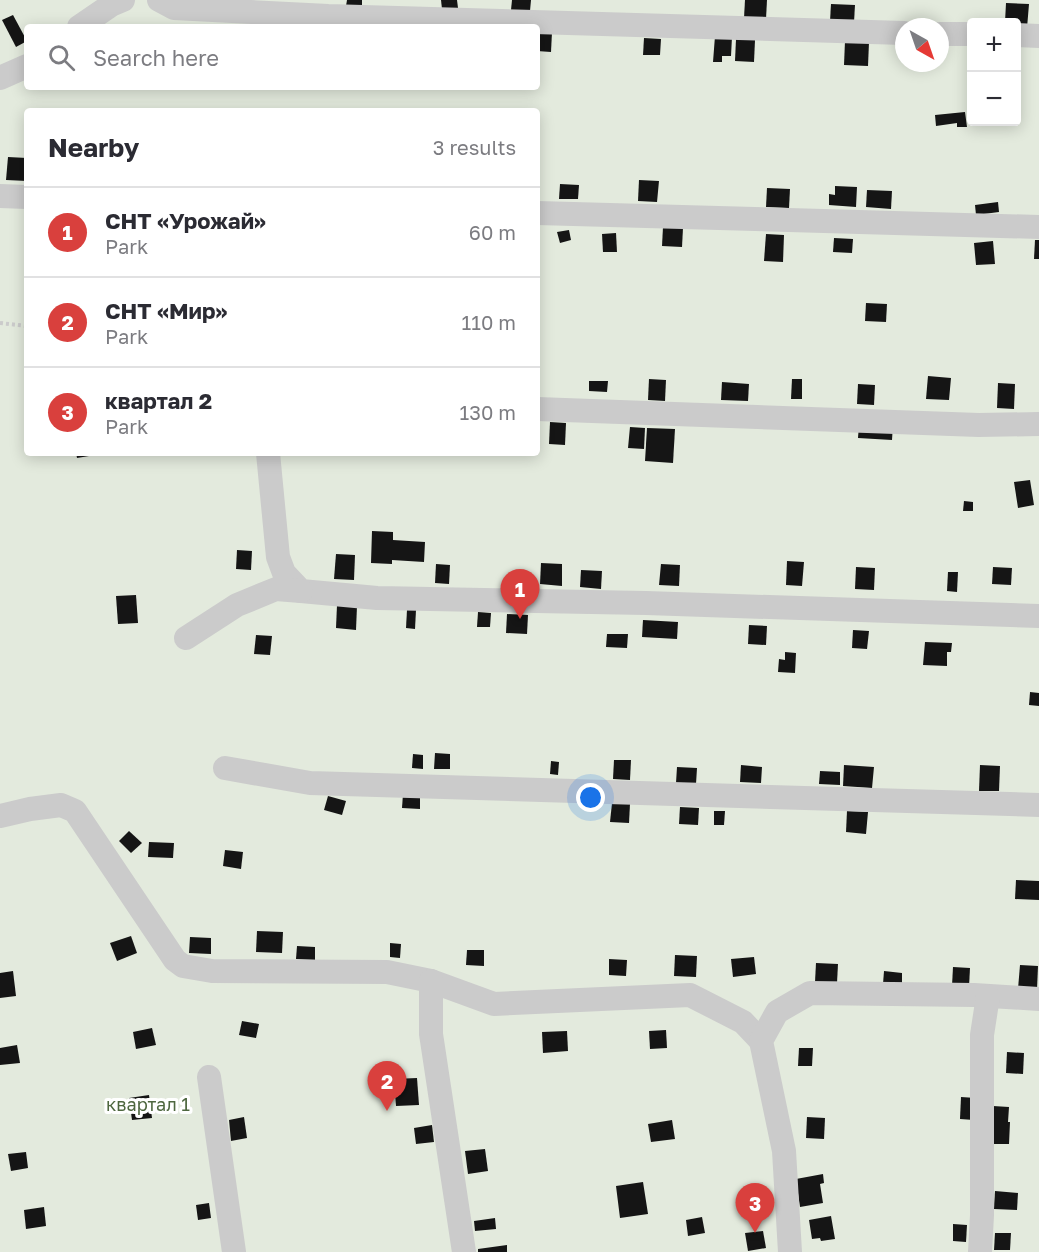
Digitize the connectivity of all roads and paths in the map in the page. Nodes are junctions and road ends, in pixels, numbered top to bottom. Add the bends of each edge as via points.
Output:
1 (123, 0) edge
2 (159, 0) edge
3 (83, 24) edge
4 (895, 33) edge
5 (949, 34) edge
6 (967, 34) edge
7 (1021, 35) edge
8 (1039, 36) edge
9 (24, 67) edge
10 (0, 78) edge
11 (0, 196) edge
12 (24, 197) edge
13 (540, 213) edge
14 (1039, 227) edge
15 (0, 323) edge
16 (24, 326) edge
17 (540, 409) edge
18 (1039, 424) edge
19 (268, 456) edge
20 (301, 591) junction
21 (1039, 616) edge
22 (186, 638) dead end
23 (225, 768) dead end
24 (1039, 805) edge
25 (0, 816) edge
26 (431, 981) junction
27 (988, 996) junction
28 (1039, 999) edge
29 (761, 1041) junction
30 (209, 1077) dead end
31 (234, 1252) edge
32 (464, 1252) edge
33 (790, 1252) edge
34 (980, 1252) edge

1 - 3 lane
2 - 4 lane via 174,8 328,16
5 - 6 lane
7 - 8 lane
9 - 10 lane
11 - 12 lane
13 - 14 lane
15 - 16 path
17 - 18 lane
19 - 20 lane via 278,557 284,573
20 - 21 lane via 377,598
20 - 22 lane via 276,589 237,604
23 - 24 lane via 310,783
25 - 26 lane via 61,804 75,811 174,960 183,966 212,971 387,972
26 - 29 lane via 494,1004 690,995 743,1022
26 - 32 lane via 431,1034
27 - 28 lane
27 - 29 lane via 810,993 777,1012
27 - 34 lane via 982,1035
29 - 33 lane via 784,1151
30 - 31 lane

